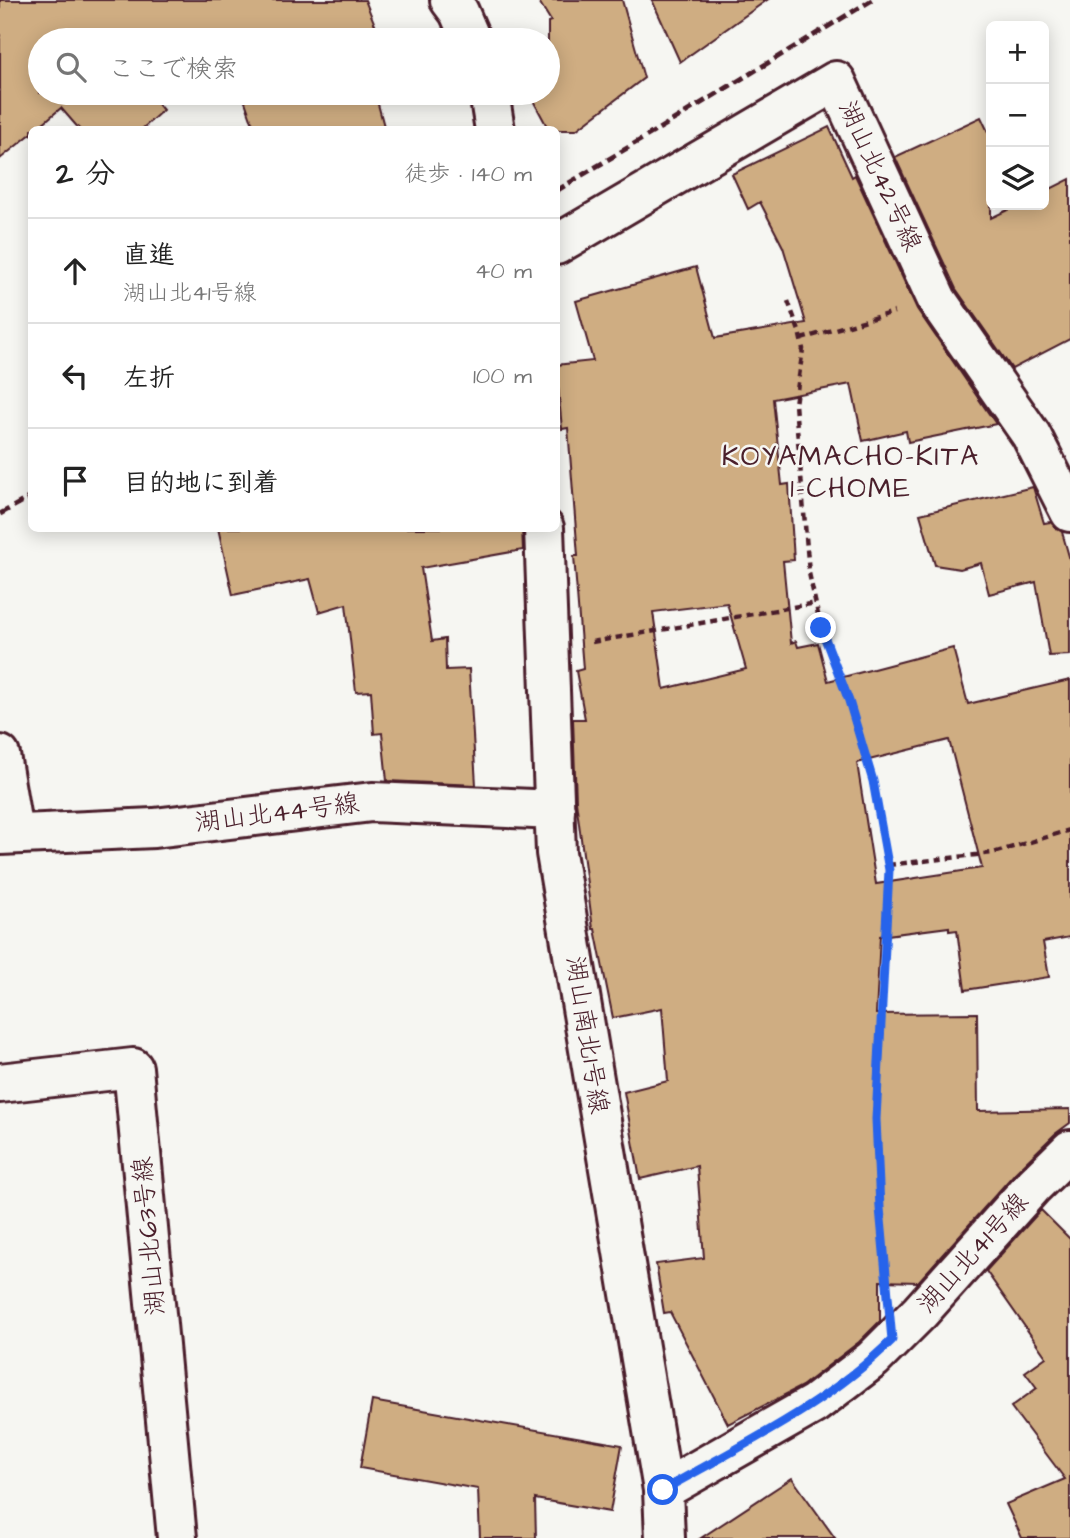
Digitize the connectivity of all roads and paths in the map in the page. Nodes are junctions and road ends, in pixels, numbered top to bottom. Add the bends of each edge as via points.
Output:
1 (491, 105) edge
2 (494, 126) edge
3 (560, 243) edge
4 (937, 300) junction
5 (788, 301) dead end
6 (801, 339) junction
7 (1070, 512) edge
8 (544, 532) edge
9 (816, 603) junction
10 (548, 649) junction
11 (0, 755) edge
12 (555, 810) junction
13 (1070, 830) edge
14 (7, 834) edge
15 (888, 865) junction
16 (0, 1083) edge
17 (1070, 1150) edge
18 (892, 1340) junction
19 (663, 1490) junction
20 (177, 1538) edge
21 (665, 1538) edge

1 - 2 street
3 - 4 street, 湖山北42号線 via 836,81
4 - 6 path
4 - 7 street, 湖山北42号線 via 1031,435
5 - 6 path
6 - 9 path via 795,404 809,573
8 - 10 street, 湖山南北1号線
9 - 10 path
9 - 15 path via 873,781
10 - 12 street, 湖山南北1号線
11 - 14 street
12 - 14 street, 湖山北44号線 via 372,802 154,828
12 - 19 street, 湖山南北1号線 via 556,853
13 - 15 path via 993,853
15 - 18 path via 876,1119
16 - 20 street, 湖山北63号線 via 133,1068
17 - 18 street, 湖山北41号線
18 - 19 street, 湖山北41号線 via 814,1404
19 - 21 street, 湖山南北1号線

